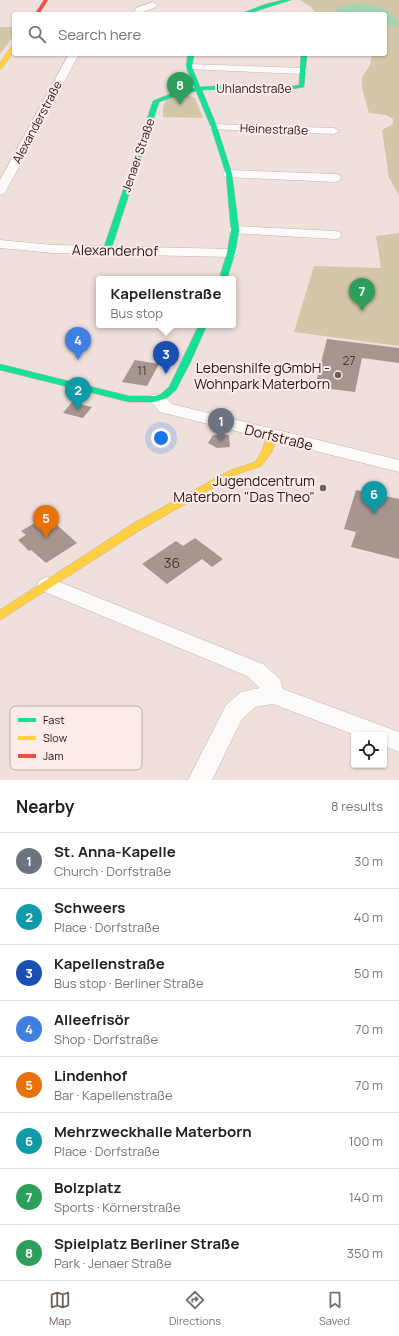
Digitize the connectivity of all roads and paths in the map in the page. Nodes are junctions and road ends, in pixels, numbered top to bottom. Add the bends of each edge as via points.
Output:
1 (46, 0) edge
2 (289, 0) edge
3 (153, 6) dead end
4 (38, 12) edge
5 (138, 12) edge
6 (248, 12) edge
7 (12, 50) edge
8 (73, 56) edge
9 (191, 56) edge
10 (304, 56) edge
11 (0, 67) edge
12 (189, 67) junction
13 (303, 71) junction
14 (197, 88) junction
15 (214, 127) junction
16 (334, 131) dead end
17 (229, 174) junction
18 (335, 178) dead end
19 (0, 190) edge
20 (235, 230) junction
21 (335, 235) dead end
22 (0, 244) edge
23 (107, 250) junction
24 (231, 253) junction
25 (224, 276) edge
26 (202, 328) edge
27 (0, 367) edge
28 (157, 399) junction
29 (272, 435) junction
30 (399, 466) edge
31 (46, 585) junction
32 (0, 616) edge
33 (273, 695) junction
34 (375, 732) edge
35 (387, 737) edge
36 (399, 742) edge
37 (200, 780) edge

1 - 4 street
2 - 6 street
3 - 5 street
7 - 11 street
8 - 19 street, Alexanderstraße
9 - 12 street
10 - 13 street, Uhlandstraße
12 - 13 street
12 - 14 street
13 - 14 street, Uhlandstraße via 302,86 292,90
14 - 15 street
14 - 23 street, Jenaer Straße via 167,95 156,101
15 - 16 street, Heinestraße
15 - 17 street
17 - 18 street
17 - 20 street
20 - 21 street
20 - 24 street
22 - 23 street, Alexanderhof
23 - 24 street, Alexanderhof
24 - 25 street
26 - 28 street via 176,384 168,394
27 - 28 street via 129,399
28 - 29 street, Dorfstraße via 166,408
29 - 30 street, Dorfstraße
29 - 31 street via 267,452 258,464 234,472 180,502
31 - 32 street
31 - 33 street via 255,670 272,685
33 - 34 street
33 - 37 street via 249,699 234,712
35 - 36 street

